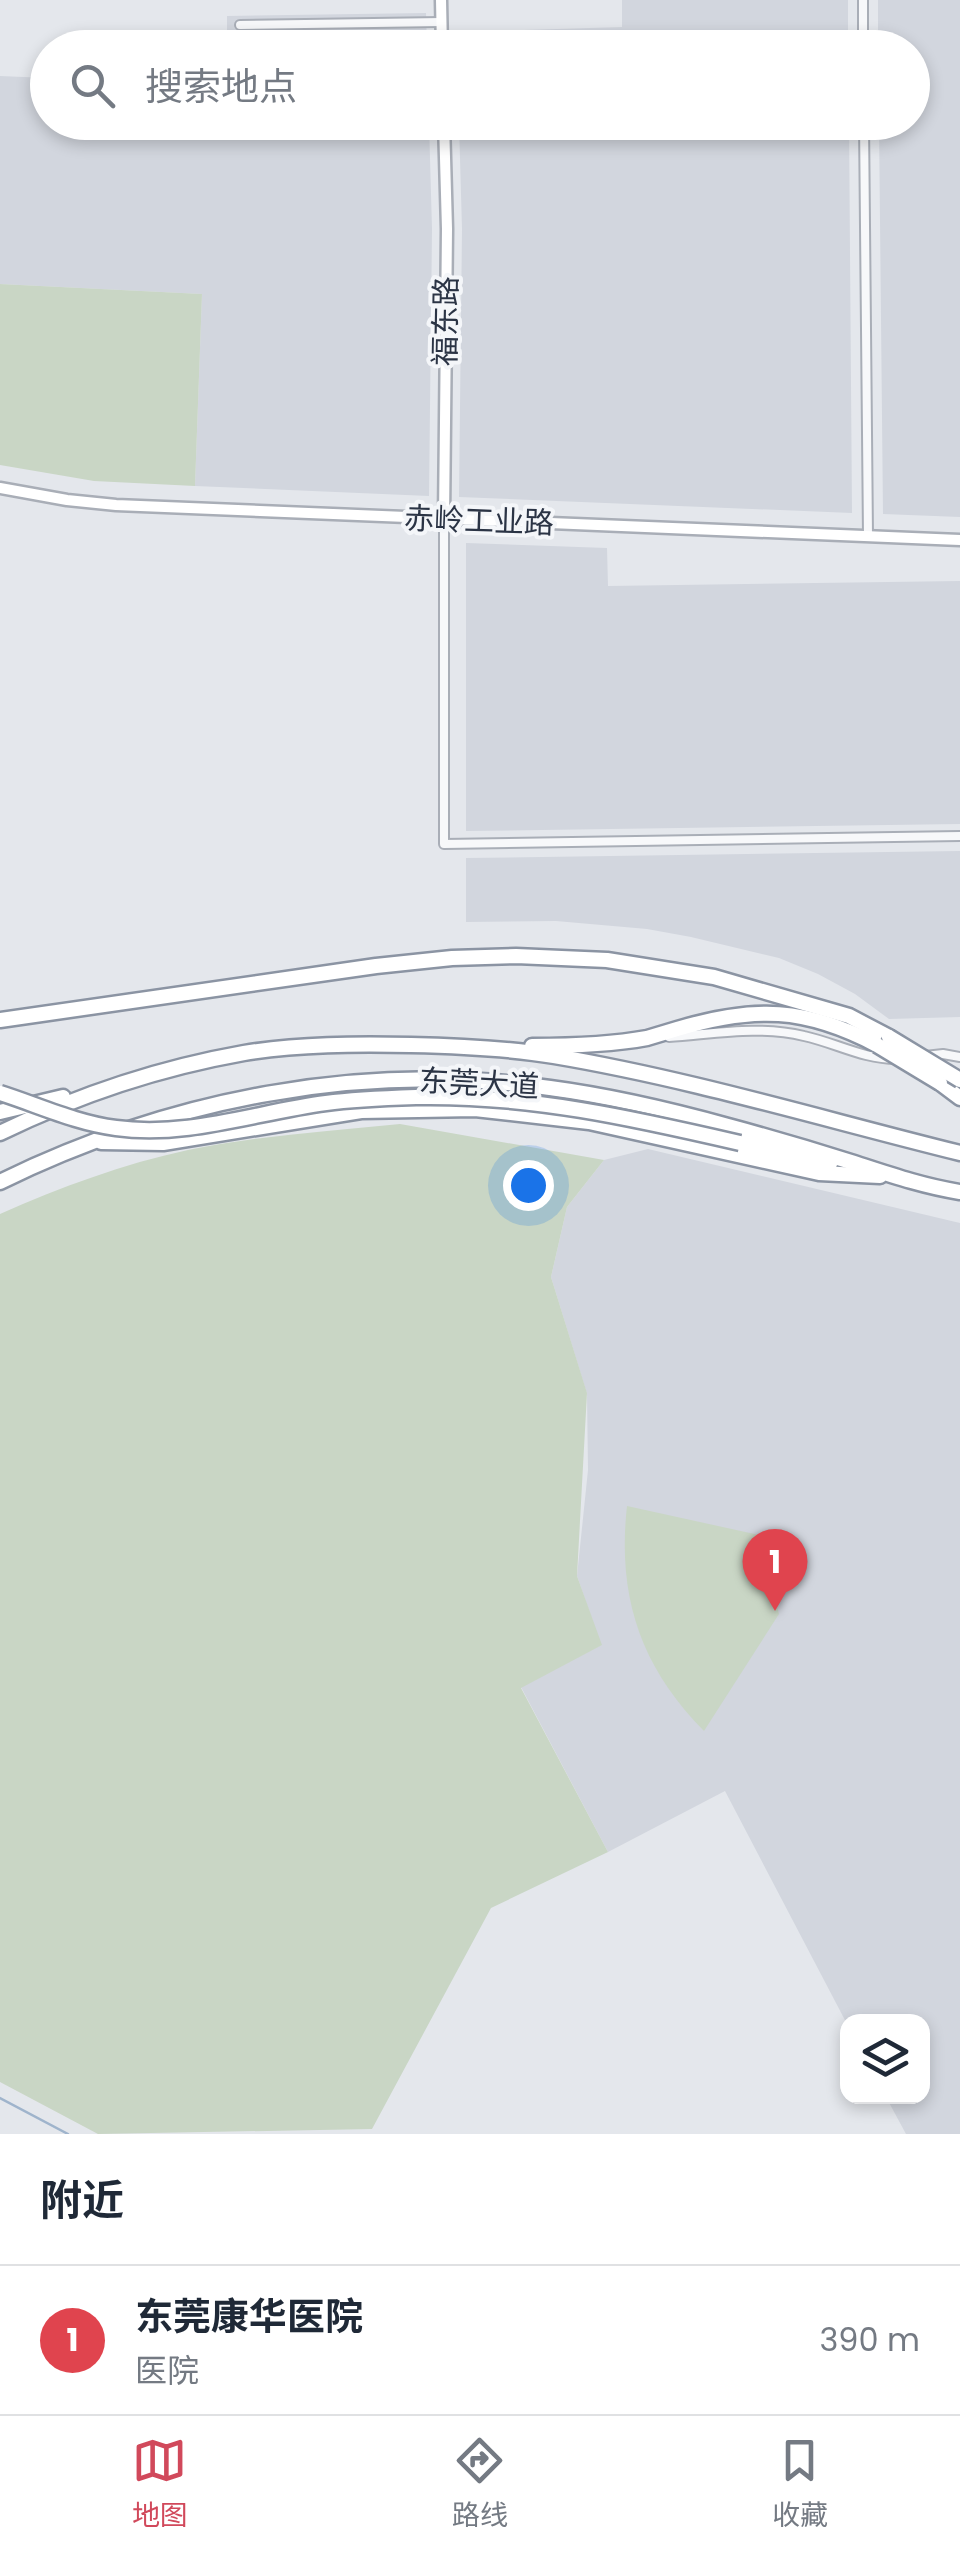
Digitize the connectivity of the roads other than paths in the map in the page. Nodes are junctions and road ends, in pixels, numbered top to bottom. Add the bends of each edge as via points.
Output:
1 (441, 0) edge
2 (863, 0) edge
3 (442, 22) junction
4 (240, 25) dead end
5 (442, 30) edge
6 (863, 30) edge
7 (445, 140) edge
8 (864, 140) edge
9 (0, 488) edge
10 (444, 519) junction
11 (868, 536) junction
12 (960, 540) edge
13 (960, 836) edge
14 (770, 992) junction
15 (0, 1020) edge
16 (830, 1023) junction
17 (643, 1038) junction
18 (883, 1041) junction
19 (460, 1046) junction
20 (960, 1057) edge
21 (960, 1080) edge
22 (0, 1092) edge
23 (93, 1093) junction
24 (960, 1098) edge
25 (0, 1112) edge
26 (0, 1133) edge
27 (90, 1141) junction
28 (960, 1153) edge
29 (890, 1176) junction
30 (907, 1181) junction
31 (0, 1182) edge
32 (960, 1192) edge
33 (960, 1201) edge

1 - 3 street
2 - 6 street
3 - 4 street
3 - 5 street
7 - 10 street, 福东路
8 - 11 street
9 - 10 street, 赤岭工业路 via 116,505
10 - 11 street, 赤岭工业路
10 - 13 street via 444,844
11 - 12 street, 赤岭工业路
14 - 15 highway via 607,960 452,958
14 - 16 highway
14 - 18 highway via 850,1016
16 - 17 highway via 757,1014
16 - 18 highway
17 - 19 highway
17 - 20 street via 752,1029 892,1060
18 - 21 highway, bridge
18 - 24 highway, bridge
19 - 23 highway, 东莞大道 via 248,1053
19 - 28 highway, 东莞大道 via 614,1068
22 - 29 highway, bridge via 80,1120 154,1131 326,1103 510,1099 601,1112
23 - 25 highway
23 - 26 highway, 东莞大道
27 - 29 highway via 162,1144 361,1111 476,1109 589,1122 819,1173
27 - 29 highway, 东莞大道 via 252,1095 457,1080 552,1088 726,1125
27 - 31 highway, 东莞大道
29 - 30 highway, 东莞大道
30 - 32 highway, 东莞大道
30 - 33 highway

